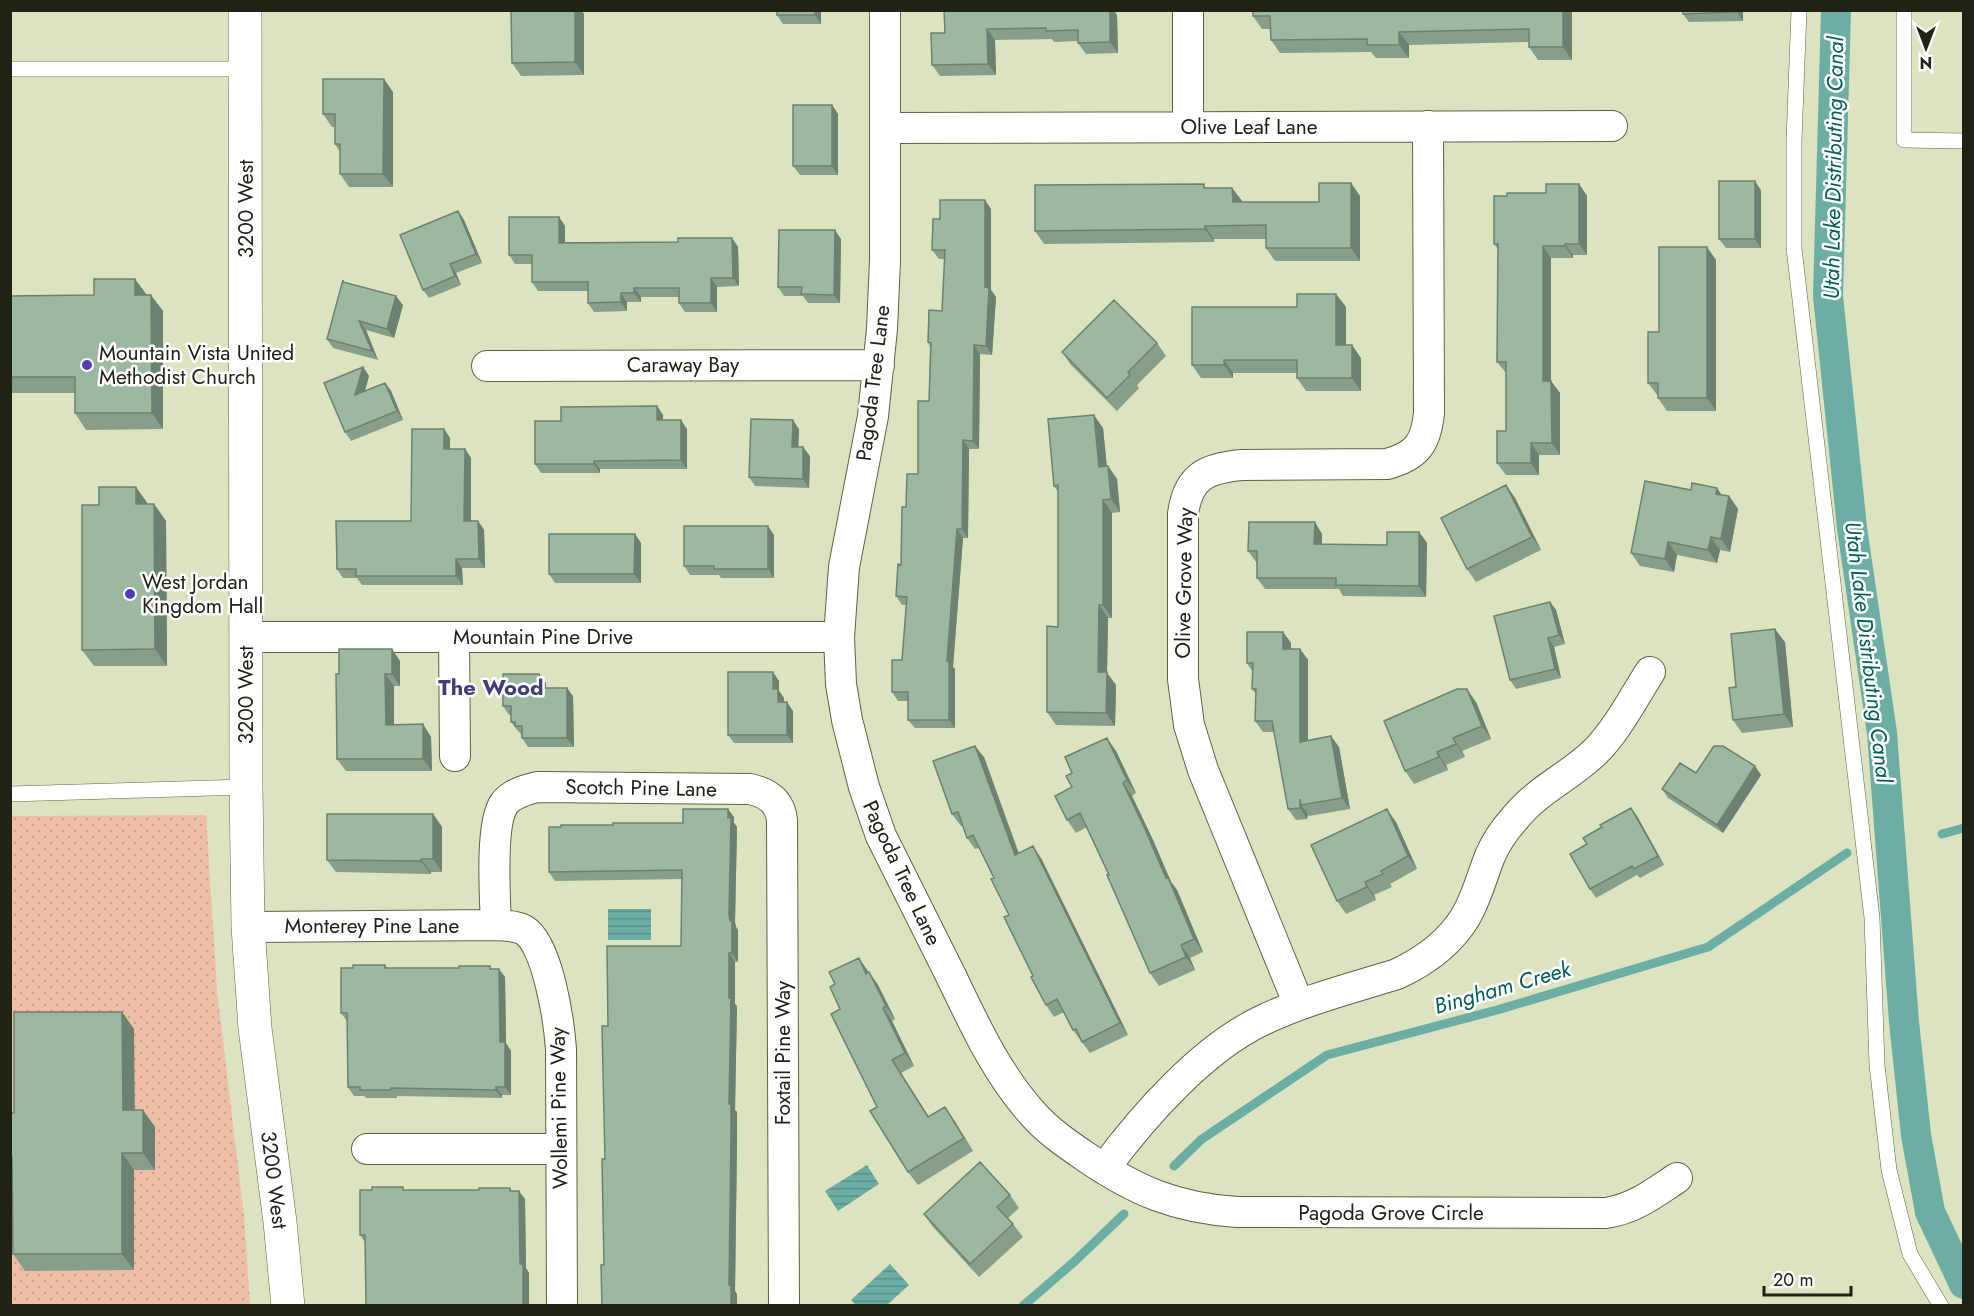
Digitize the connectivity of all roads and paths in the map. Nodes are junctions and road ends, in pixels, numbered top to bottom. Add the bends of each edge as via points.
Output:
1 (245, 10) edge
2 (885, 10) edge
3 (1188, 10) edge
4 (1799, 10) edge
5 (1904, 10) edge
6 (10, 69) edge
7 (246, 69) junction
8 (1428, 126) junction
9 (1612, 126) dead end
10 (1188, 127) junction
11 (885, 128) junction
12 (1964, 141) edge
13 (879, 365) junction
14 (487, 366) dead end
15 (247, 637) junction
16 (454, 637) junction
17 (839, 637) junction
18 (1650, 672) dead end
19 (455, 756) dead end
20 (246, 787) junction
21 (10, 794) edge
22 (776, 802) joint
23 (496, 925) junction
24 (248, 927) junction
25 (1299, 1005) junction
26 (367, 1149) dead end
27 (561, 1149) junction
28 (1104, 1169) junction
29 (1677, 1178) dead end
30 (288, 1305) edge
31 (562, 1305) edge
32 (784, 1305) edge
33 (1941, 1305) edge

1 - 7 street, 3200 West
2 - 11 street, Pagoda Tree Lane
3 - 10 street
4 - 33 lane via 1794,248 1872,918 1877,1065 1889,1170 1910,1254
5 - 12 lane via 1904,140
6 - 7 lane
7 - 15 street, 3200 West
8 - 9 street, Olive Leaf Lane
8 - 10 street, Olive Leaf Lane
8 - 25 street, Olive Grove Way via 1429,413 1420,444 1406,458 1387,464 1220,468 1199,476 1184,503 1183,679 1189,725 1203,770
10 - 11 street, Olive Leaf Lane
11 - 13 street, Pagoda Tree Lane via 885,260
13 - 14 street, Caraway Bay
13 - 17 street, Pagoda Tree Lane via 844,567
15 - 16 street, Mountain Pine Drive
15 - 20 street, 3200 West
16 - 17 street, Mountain Pine Drive
16 - 19 street
17 - 28 street, Pagoda Tree Lane via 847,720 871,812 976,1028 1034,1115 1052,1133
18 - 25 street via 1605,742 1538,794 1512,820 1490,856 1467,915 1444,944 1397,974
20 - 21 lane
20 - 24 street, 3200 West
22 - 23 street, Scotch Pine Lane via 750,789 525,790 505,801 496,823
22 - 32 street, Foxtail Pine Way via 782,820
23 - 24 street, Monterey Pine Lane
23 - 27 street, Wollemi Pine Way via 525,930 543,956 561,1050
24 - 30 street, 3200 West via 255,1028
25 - 28 street via 1263,1020 1212,1052 1134,1128
26 - 27 street
27 - 31 street, Wollemi Pine Way
28 - 29 street, Pagoda Grove Circle via 1163,1199 1199,1209 1237,1212 1606,1213 1640,1203

